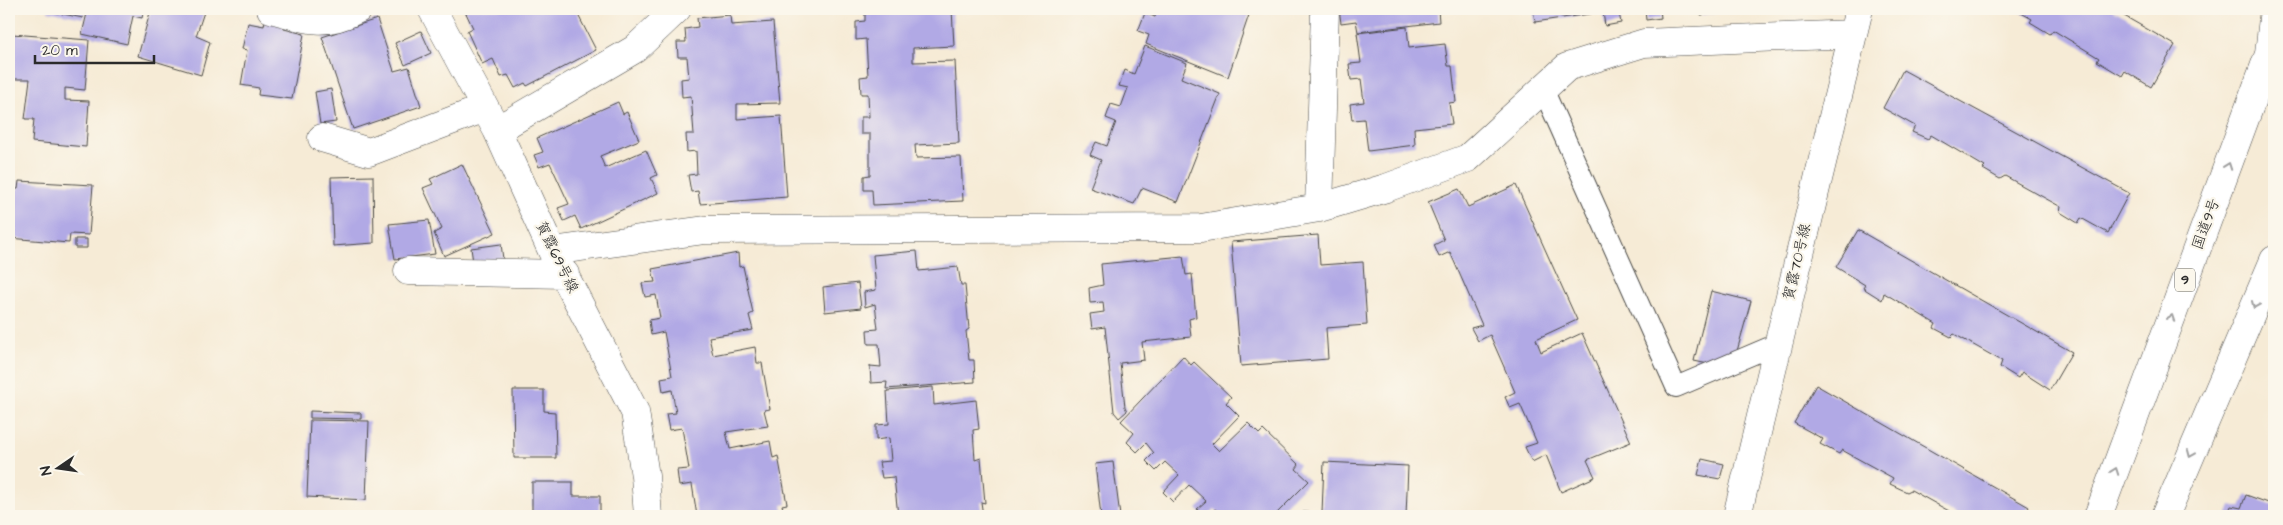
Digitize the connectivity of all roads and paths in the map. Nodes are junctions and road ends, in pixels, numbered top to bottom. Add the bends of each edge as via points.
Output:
1 (271, 9) edge
2 (358, 9) edge
3 (432, 9) edge
4 (677, 9) edge
5 (1324, 9) edge
6 (2274, 9) edge
7 (1855, 22) edge
8 (2272, 50) edge
9 (1542, 89) junction
10 (491, 119) junction
11 (322, 138) dead end
12 (1319, 208) junction
13 (2274, 260) edge
14 (558, 262) junction
15 (408, 271) dead end
16 (1777, 344) junction
17 (648, 516) edge
18 (1737, 516) edge
19 (2098, 516) edge
20 (2165, 516) edge

1 - 2 main road via 319,21
3 - 10 main road, 賀露69号線
4 - 10 main road via 635,49
5 - 12 main road
6 - 8 main road, 9
7 - 9 main road via 1644,43 1567,67
7 - 16 main road, 賀露70号線
19 -> 8 main road, 国道9号 / 9
9 - 12 main road via 1468,158
9 - 16 lane via 1676,387
10 - 11 main road via 369,152
10 - 14 main road, 賀露69号線
12 - 14 main road via 1201,228 705,230
13 -> 20 main road
14 - 15 main road
14 - 17 main road, 賀露69号線 via 635,412
16 - 18 main road, 賀露70号線

